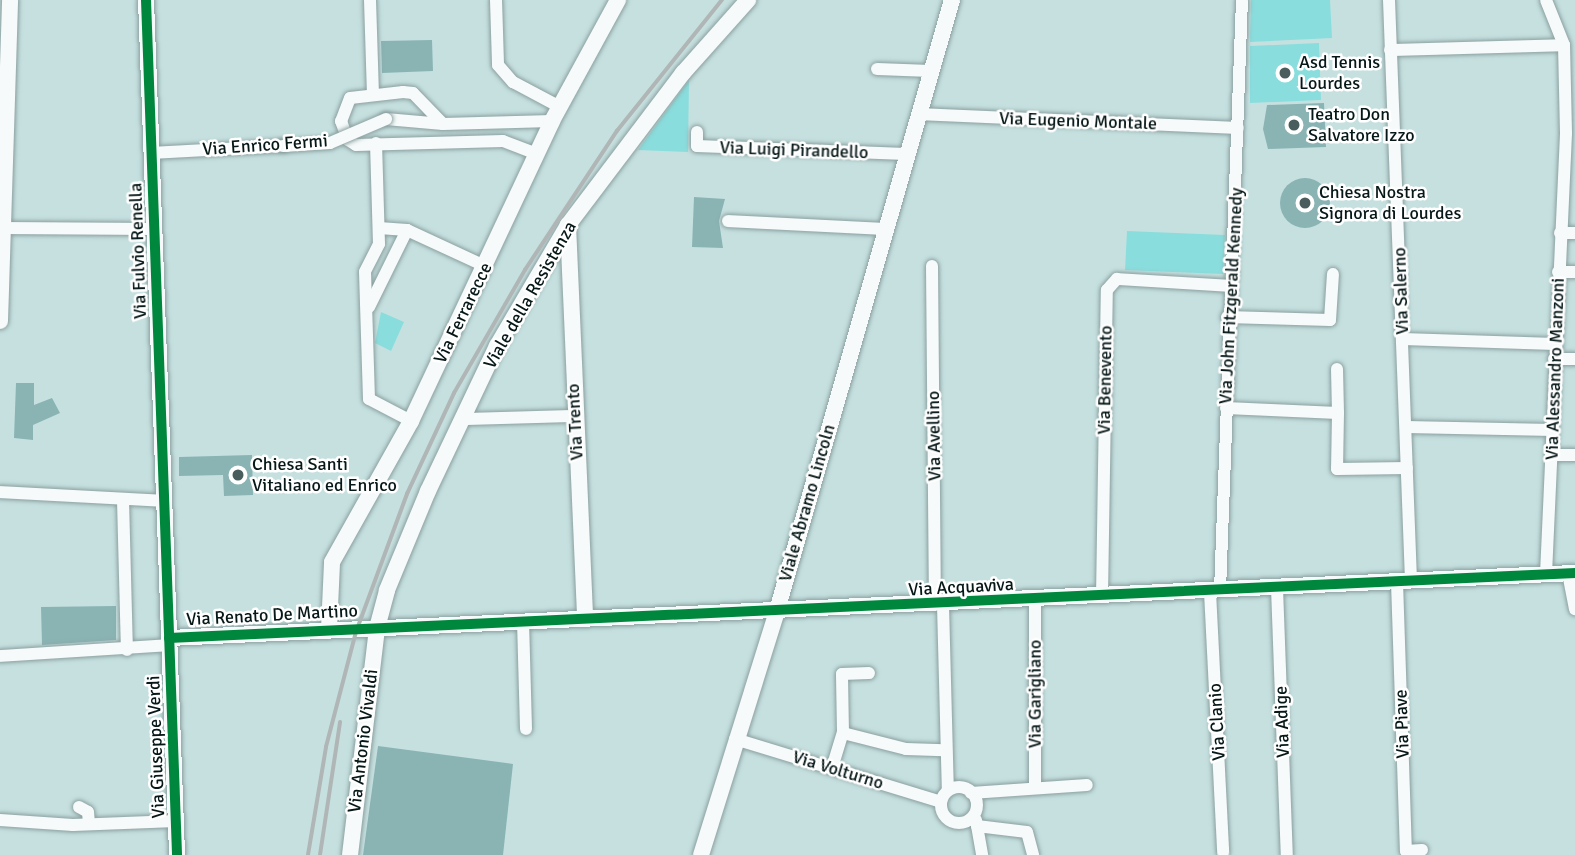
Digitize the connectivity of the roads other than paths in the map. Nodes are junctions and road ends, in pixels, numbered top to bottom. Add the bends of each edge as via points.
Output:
1 (10, 0) edge
2 (146, 0) edge
3 (370, 0) edge
4 (496, 0) edge
5 (618, 0) edge
6 (748, 0) edge
7 (952, 0) edge
8 (1242, 0) edge
9 (1389, 0) edge
10 (1546, 0) edge
11 (1564, 45) junction
12 (1390, 50) junction
13 (877, 69) dead end
14 (931, 71) junction
15 (1570, 87) edge
16 (373, 93) junction
17 (556, 114) junction
18 (918, 114) junction
19 (414, 115) junction
20 (443, 124) junction
21 (1238, 128) junction
22 (697, 132) dead end
23 (1570, 133) edge
24 (443, 141) junction
25 (376, 144) junction
26 (152, 153) junction
27 (537, 153) junction
28 (906, 154) junction
29 (728, 221) dead end
30 (568, 225) junction
31 (1, 228) edge
32 (379, 228) junction
33 (156, 229) junction
34 (884, 229) junction
35 (407, 230) junction
36 (1560, 233) junction
37 (1575, 233) edge
38 (485, 266) junction
39 (932, 266) dead end
40 (1558, 272) junction
41 (1575, 272) edge
42 (1333, 274) dead end
43 (1230, 286) junction
44 (367, 311) junction
45 (1227, 317) junction
46 (0, 321) edge
47 (1403, 339) junction
48 (1555, 344) junction
49 (1554, 359) junction
50 (1575, 359) edge
51 (1338, 369) dead end
52 (1226, 408) junction
53 (1338, 413) junction
54 (574, 416) junction
55 (464, 419) junction
56 (411, 421) junction
57 (1406, 427) junction
58 (1553, 430) junction
59 (1575, 455) edge
60 (1551, 456) junction
61 (1407, 468) junction
62 (0, 492) edge
63 (123, 500) junction
64 (165, 501) junction
65 (1571, 573) edge
66 (1546, 574) junction
67 (1404, 582) junction
68 (1277, 588) junction
69 (1215, 591) junction
70 (1102, 597) junction
71 (1035, 600) junction
72 (939, 605) junction
73 (1575, 609) edge
74 (776, 614) junction
75 (585, 619) junction
76 (523, 621) junction
77 (377, 628) junction
78 (329, 629) junction
79 (169, 642) junction
80 (127, 650) junction
81 (0, 656) edge
82 (869, 673) dead end
83 (526, 729) dead end
84 (843, 733) junction
85 (735, 739) junction
86 (944, 750) junction
87 (832, 768) junction
88 (1087, 785) dead end
89 (1035, 788) junction
90 (948, 790) junction
91 (971, 793) junction
92 (941, 802) junction
93 (79, 807) dead end
94 (0, 820) edge
95 (976, 820) junction
96 (176, 821) junction
97 (89, 824) junction
98 (1422, 850) dead end
99 (1223, 853) dead end
100 (177, 855) edge
101 (350, 855) edge
102 (701, 855) edge
103 (982, 855) edge
104 (1033, 855) edge
105 (1287, 855) edge

1 - 31 street
2 - 26 street, Via Fulvio Renella
3 - 16 street
4 - 17 street via 498,65
5 - 17 street, Via Ferrarecce
6 - 30 street, Viale della Resistenza via 682,73
7 - 14 street, Viale Abramo Lincoln
8 - 21 street, Via John Fitzgerald Kennedy
9 - 12 street, Via Salerno
10 - 11 street, Via Alessandro Manzoni
11 - 12 street
11 - 15 street, Via Alessandro Manzoni
12 - 47 street, Via Salerno
13 - 14 street
14 - 18 street, Viale Abramo Lincoln
15 - 23 street, Via Alessandro Manzoni
16 - 19 street via 412,93
16 - 25 street via 349,98 341,121 348,140
17 - 20 street, Via Enrico Fermi
17 - 27 street, Via Ferrarecce
18 - 21 street, Via Eugenio Montale
18 - 28 street, Viale Abramo Lincoln
19 - 20 street, Via Enrico Fermi
19 - 24 street
19 - 26 street, Via Enrico Fermi, bridge via 386,119 330,143
20 - 24 street via 439,132
21 - 43 street, Via John Fitzgerald Kennedy
22 - 28 street, Via Luigi Pirandello via 697,146
23 - 36 street, Via Alessandro Manzoni
24 - 25 street
24 - 27 street via 503,141
25 - 32 street
26 - 33 street, Via Fulvio Renella
27 - 38 street, Via Ferrarecce
28 - 34 street, Viale Abramo Lincoln
29 - 34 street
30 - 54 street, Via Trento
30 - 55 street, Viale della Resistenza
31 - 33 street
31 - 46 street
32 - 35 street
32 - 44 street via 379,244 365,272
33 - 64 street, Via Fulvio Renella
34 - 74 street, Viale Abramo Lincoln
35 - 38 street
35 - 44 street
36 - 37 street
36 - 40 street, Via Alessandro Manzoni
38 - 56 street, Via Ferrarecce
39 - 72 street, Via Avellino
40 - 41 street
40 - 48 street, Via Alessandro Manzoni
42 - 45 street via 1329,320
43 - 45 street, Via John Fitzgerald Kennedy
43 - 70 street, Via Benevento via 1116,279 1107,290
44 - 56 street via 369,399
45 - 52 street, Via John Fitzgerald Kennedy
47 - 48 street
47 - 57 street, Via Salerno
48 - 49 street, Via Alessandro Manzoni
49 - 50 street
49 - 58 street, Via Alessandro Manzoni
51 - 53 street
52 - 53 street
52 - 69 street, Via John Fitzgerald Kennedy
53 - 61 street via 1337,468
54 - 55 street
54 - 75 street, Via Trento
55 - 77 street, Viale della Resistenza via 387,590
56 - 78 street, Via Ferrarecce via 332,562
57 - 58 street
57 - 61 street, Via Salerno
58 - 60 street, Via Alessandro Manzoni
59 - 60 street
60 - 66 street, Via Alessandro Manzoni
61 - 67 street, Via Salerno
62 - 63 street
63 - 64 street
63 - 80 street
64 - 79 street, Via Fulvio Renella
65 - 66 street, Via Acquaviva
65 - 73 street
66 - 67 street, Via Acquaviva
67 - 68 street, Via Acquaviva
67 - 98 street, Via Piave via 1406,851
68 - 69 street, Via Acquaviva
68 - 105 street, Via Adige
69 - 70 street, Via Acquaviva
69 - 99 street, Via Clanio
70 - 71 street, Via Acquaviva
71 - 72 street, Via Acquaviva
71 - 89 street, Via Garigliano
72 - 74 street, Via Acquaviva
72 - 86 street, Via Avellino
74 - 75 street, Via Acquaviva
74 - 85 street, Viale Abramo Lincoln
75 - 76 street, Via Acquaviva
76 - 77 street, Via Acquaviva
76 - 83 street
77 - 78 street, Via Renato De Martino
77 - 101 street, Via Antonio Vivaldi
78 - 79 street, Via Renato De Martino
79 - 80 street
79 - 96 street, Via Giuseppe Verdi
80 - 81 street
82 - 84 street via 842,674
84 - 86 street via 906,749
84 - 87 street
85 - 87 street, Via Volturno
85 - 102 street, Viale Abramo Lincoln
86 - 90 street, Via Avellino
87 - 92 street, Via Volturno
88 - 89 street
89 - 91 street
90 - 91 street
90 - 92 street
91 - 95 street
92 - 95 street via 946,818 956,823
93 - 97 street via 88,812
94 - 97 street
95 - 103 street
95 - 104 street via 1027,832
96 - 97 street
96 - 100 street, Via Giuseppe Verdi

